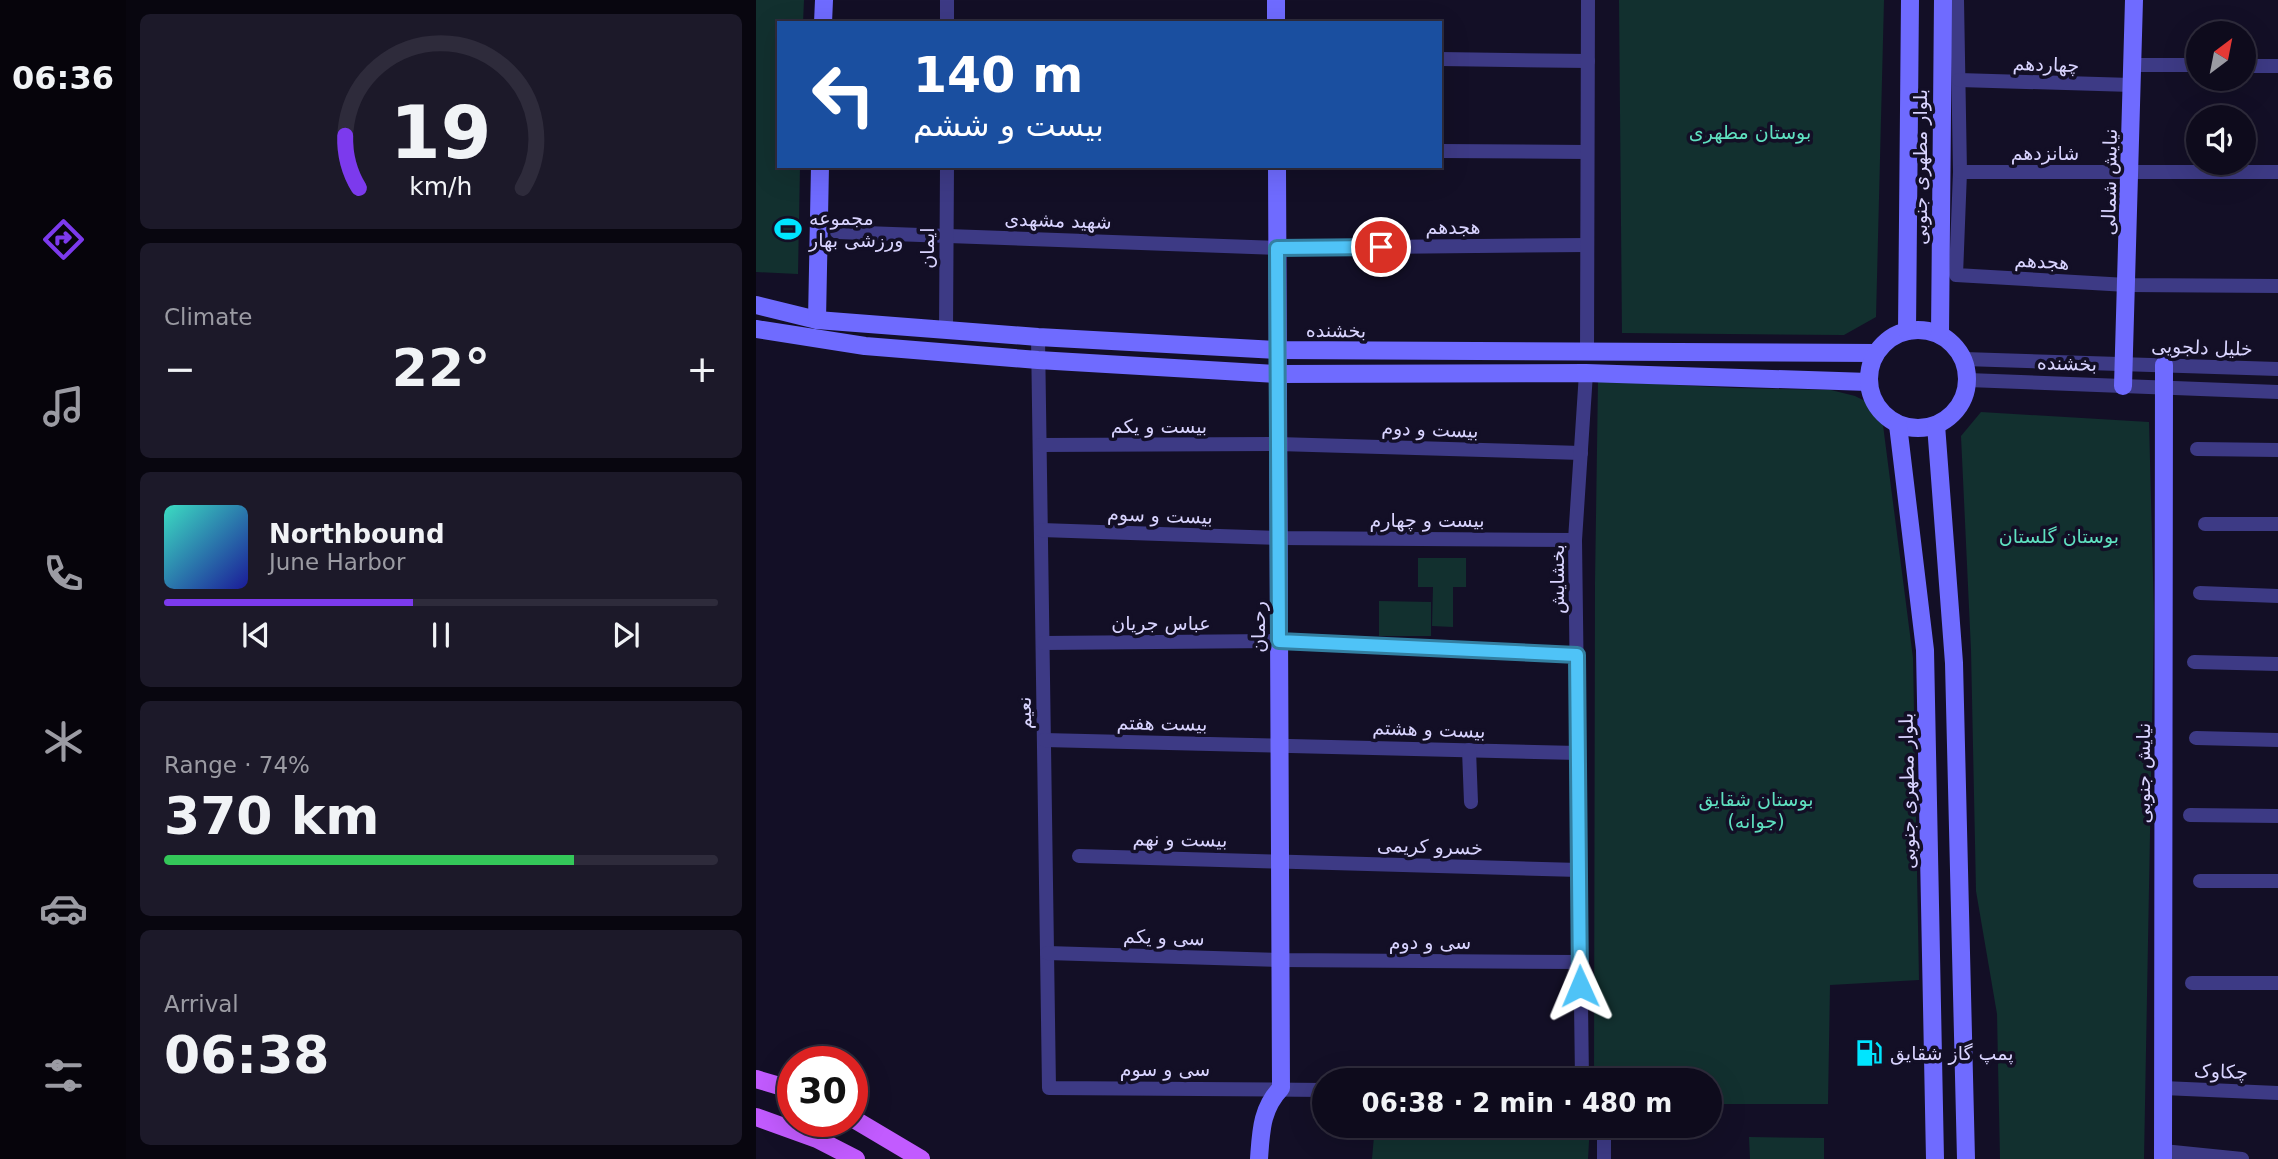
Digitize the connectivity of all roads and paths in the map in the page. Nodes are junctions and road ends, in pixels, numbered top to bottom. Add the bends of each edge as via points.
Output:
1 (824, 0) edge
2 (947, 0) edge
3 (1276, 0) edge
4 (1588, 0) edge
5 (1910, 0) edge
6 (1943, 0) edge
7 (1957, 0) edge
8 (2134, 0) edge
9 (823, 21) edge
10 (947, 21) edge
11 (1276, 21) edge
12 (1442, 59) edge
13 (1588, 61) junction
14 (2133, 65) junction
15 (2186, 65) edge
16 (2256, 66) edge
17 (2278, 66) edge
18 (1959, 80) junction
19 (2132, 85) junction
20 (1442, 151) edge
21 (1587, 152) junction
22 (820, 168) edge
23 (947, 168) edge
24 (1277, 168) edge
25 (1960, 172) junction
26 (2278, 172) edge
27 (2130, 173) junction
28 (837, 232) dead end
29 (946, 236) junction
30 (1587, 245) junction
31 (1277, 248) junction
32 (2127, 285) junction
33 (2278, 286) edge
34 (756, 305) edge
35 (817, 320) junction
36 (756, 329) edge
37 (946, 331) junction
38 (1907, 331) junction
39 (1940, 334) junction
40 (1038, 337) junction
41 (1278, 350) junction
42 (1587, 353) junction
43 (1876, 353) junction
44 (1964, 359) junction
45 (1038, 360) junction
46 (2125, 364) junction
47 (2164, 365) junction
48 (2278, 369) edge
49 (1586, 373) junction
50 (1278, 374) junction
51 (1968, 380) junction
52 (1868, 382) junction
53 (2123, 386) junction
54 (2165, 388) junction
55 (2278, 392) edge
56 (1898, 425) junction
57 (1936, 425) junction
58 (1278, 444) junction
59 (1040, 446) junction
60 (2197, 449) dead end
61 (2278, 450) edge
62 (1581, 453) junction
63 (2205, 524) dead end
64 (2278, 524) edge
65 (1041, 530) junction
66 (1279, 538) junction
67 (1576, 540) junction
68 (2200, 593) dead end
69 (2278, 596) edge
70 (1279, 641) junction
71 (1043, 643) junction
72 (1577, 655) junction
73 (2194, 662) dead end
74 (2278, 664) edge
75 (2196, 738) dead end
76 (1044, 740) junction
77 (2278, 740) edge
78 (1279, 744) junction
79 (1469, 750) junction
80 (1578, 753) junction
81 (1471, 802) dead end
82 (2190, 815) dead end
83 (2278, 816) edge
84 (1079, 856) dead end
85 (1280, 860) junction
86 (1578, 870) junction
87 (2200, 881) dead end
88 (2278, 881) edge
89 (1047, 953) junction
90 (1280, 960) junction
91 (1579, 962) junction
92 (2192, 983) dead end
93 (2278, 983) edge
94 (1581, 1068) edge
95 (756, 1079) edge
96 (777, 1085) edge
97 (1049, 1088) joint
98 (1281, 1088) junction
99 (2163, 1088) junction
100 (1312, 1089) edge
101 (2278, 1093) edge
102 (756, 1117) edge
103 (868, 1128) edge
104 (1604, 1138) edge
105 (2163, 1155) edge
106 (854, 1158) edge
107 (921, 1159) edge
108 (1259, 1159) edge
109 (1604, 1159) edge
110 (1935, 1159) edge
111 (1966, 1159) edge
112 (2242, 1159) edge

1 - 9 main road
2 - 10 street
3 - 11 main road
4 - 13 street
5 - 38 main road, بلوار مطهری جنوبی
6 - 39 main road, بلوار مطهری جنوبی
7 - 18 street
8 - 14 main road, نیایش شمالی
12 - 13 street
13 - 21 street
14 - 15 street
14 - 19 main road, نیایش شمالی
16 - 17 street
18 - 19 street, چهاردهم
18 - 25 street
19 - 27 main road, نیایش شمالی
20 - 21 street
21 - 30 street
22 - 35 main road
23 - 29 street, ایمان
24 - 31 main road, رحمان
25 - 27 street, شانزدهم
25 - 32 street, هجدهم via 1956,275
26 - 27 street, شانزدهم
27 - 32 main road, نیایش شمالی
28 - 29 street, شهید مشهدی
29 - 31 street, شهید مشهدی
29 - 37 street, ایمان
30 - 31 street, هجدهم
30 - 42 street
31 - 41 main road, رحمان
32 - 33 street, هجدهم
32 - 46 main road, نیایش شمالی
34 - 35 main road, بخشنده
35 - 37 main road, بخشنده
36 - 45 main road via 865,346
37 - 40 main road, بخشنده
38 - 39 main road
38 - 43 main road via 1884,343
39 - 44 main road
40 - 41 main road, بخشنده
40 - 45 street, نعیم
41 - 42 main road, بخشنده
41 - 50 main road, رحمان
42 - 43 main road, بخشنده
43 - 52 main road
44 - 46 street, بخشنده
44 - 51 main road
45 - 50 main road
45 - 59 street, نعیم
46 - 47 street, خلیل دلجویی
46 - 53 main road, نیایش شمالی
47 - 48 street, خلیل دلجویی
47 - 54 main road, نیایش جنوبی
49 - 50 main road
49 - 52 main road
49 - 62 street, بخشایش
50 - 58 main road, رحمان
51 - 53 street, بخشنده
51 - 57 main road via 1956,412
52 - 56 main road via 1873,401
53 - 54 street, بخشنده
54 - 55 street
54 - 99 main road, نیایش جنوبی
56 - 57 main road via 1914,429
56 - 110 main road, بلوار مطهری جنوبی via 1926,650
57 - 111 main road via 1954,663
58 - 59 street, بیست و یکم
58 - 62 street, بیست و دوم
58 - 66 main road, رحمان
59 - 65 street, نعیم
60 - 61 street
62 - 67 street, بخشایش
63 - 64 street
65 - 66 street, بیست و سوم
65 - 71 street, نعیم
66 - 67 street, بیست و چهارم
66 - 70 main road, رحمان
67 - 72 street, بخشایش
68 - 69 street
70 - 71 street, عباس جریان
70 - 72 street, عباس جریان
70 - 78 main road, رحمان
71 - 76 street, نعیم
72 - 80 street, بخشایش
73 - 74 street
75 - 77 street
76 - 78 street, بیست هفتم
76 - 89 street, نعیم
78 - 79 street, بیست و هشتم
78 - 85 main road, رحمان
79 - 80 street, بیست و هشتم
79 - 81 street
80 - 86 street, بخشایش
82 - 83 street
84 - 85 street, بیست و نهم
85 - 86 street, خسرو کریمی
85 - 90 main road, رحمان
86 - 91 street, بخشایش
87 - 88 street
89 - 90 street, سی و یکم
89 - 97 street, نعیم
90 - 91 street, سی و دوم
90 - 98 main road, رحمان
91 - 94 street, بخشایش
92 - 93 street
95 - 96 main road
97 - 98 street, سی و سوم
98 - 100 street, سی و سوم
98 - 108 main road via 1264,1112
99 - 101 street, چکاوک
99 - 105 main road, نیایش جنوبی
102 - 106 main road
103 - 107 main road
104 - 109 street
105 - 112 street

